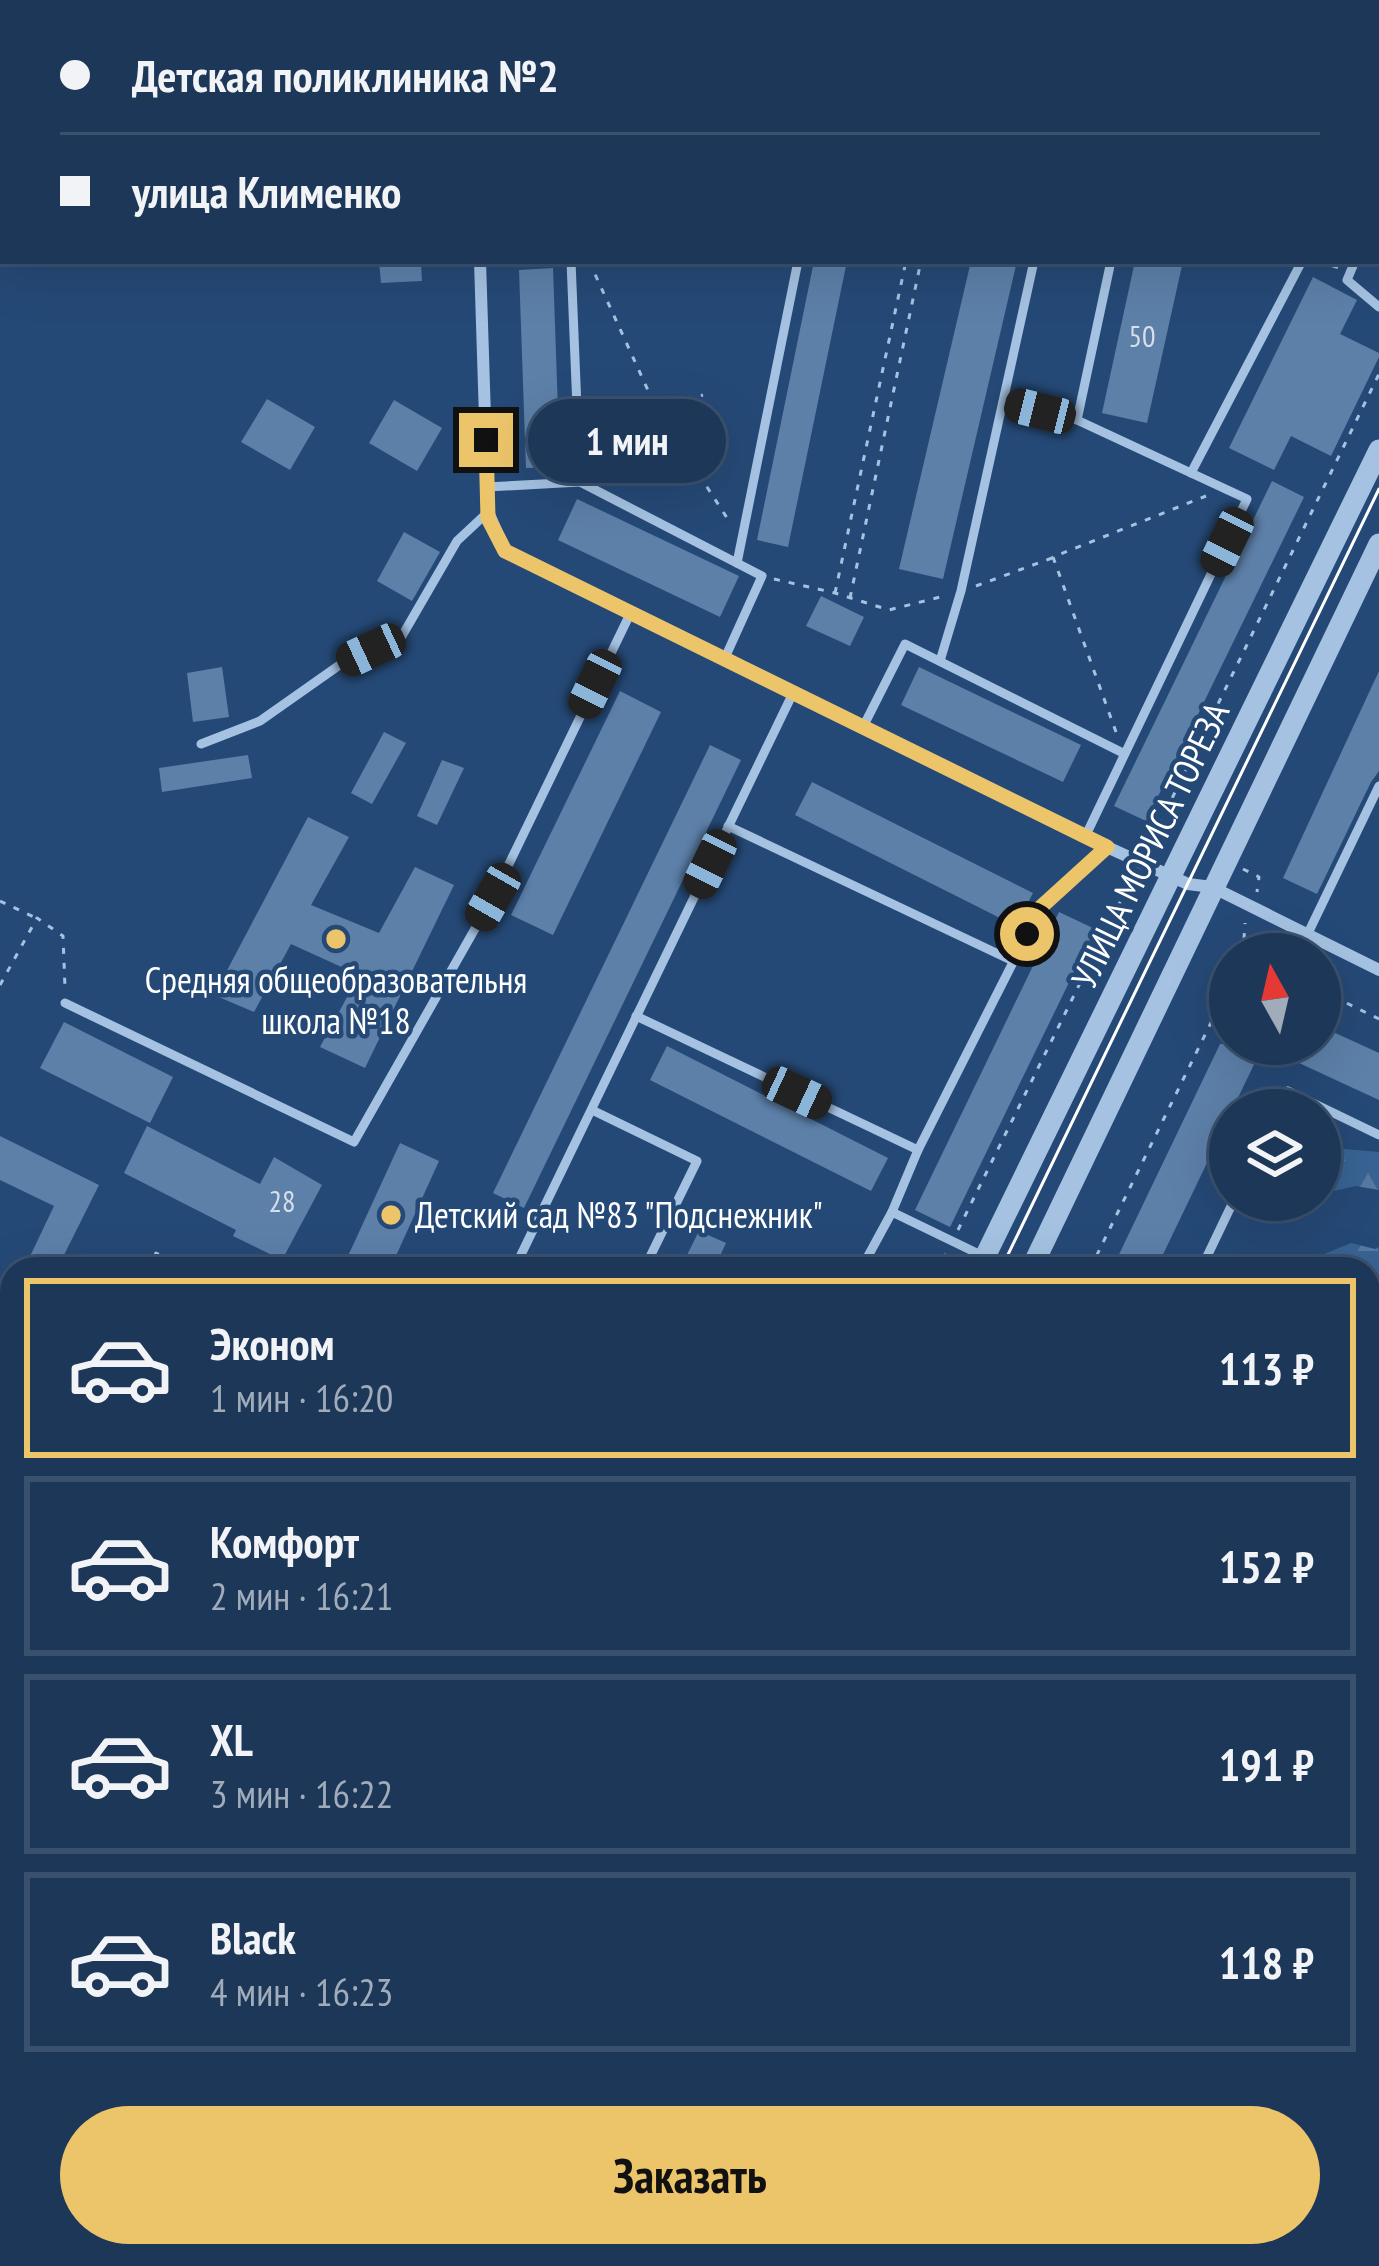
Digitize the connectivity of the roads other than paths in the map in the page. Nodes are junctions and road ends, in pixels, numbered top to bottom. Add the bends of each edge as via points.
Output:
1 (480, 264) edge
2 (571, 264) edge
3 (797, 264) edge
4 (1033, 264) edge
5 (1110, 264) edge
6 (1300, 264) edge
7 (1353, 266) edge
8 (1379, 307) edge
9 (1003, 402) junction
10 (1077, 420) junction
11 (1379, 450) edge
12 (1191, 473) junction
13 (580, 482) junction
14 (487, 487) junction
15 (488, 512) junction
16 (1379, 544) edge
17 (737, 563) junction
18 (631, 612) junction
19 (724, 660) junction
20 (940, 661) junction
21 (793, 693) junction
22 (863, 727) junction
23 (201, 744) dead end
24 (1124, 753) junction
25 (1379, 786) edge
26 (728, 826) junction
27 (1086, 835) junction
28 (1107, 847) junction
29 (1172, 877) junction
30 (1212, 887) junction
31 (1305, 933) edge
32 (1307, 933) edge
33 (1341, 951) edge
34 (1013, 961) junction
35 (1379, 970) edge
36 (65, 1003) road end
37 (636, 1016) junction
38 (592, 1110) junction
39 (1341, 1117) edge
40 (1379, 1135) edge
41 (917, 1150) junction
42 (892, 1212) junction
43 (1224, 1221) edge
44 (520, 1257) edge
45 (650, 1257) edge
46 (868, 1257) edge
47 (974, 1257) edge
48 (985, 1257) edge
49 (1037, 1257) edge
50 (1207, 1257) edge

1 - 14 street
2 - 13 lane
3 - 17 lane
4 - 9 lane
5 - 10 lane
6 - 12 lane
7 - 8 lane via 1347,280
9 - 10 lane
9 - 20 lane
10 - 12 lane
11 - 29 street, УЛИЦА МОРИСА ТОРЕЗА
12 - 24 lane via 1247,499
13 - 14 lane
13 - 17 lane
14 - 15 street
15 - 18 street via 505,551
15 - 23 lane via 457,541 402,636 341,664 260,721
16 - 30 street, УЛИЦА МОРИСА ТОРЕЗА
17 - 19 lane via 762,576
18 - 19 street
18 - 36 lane via 493,897 354,1142
19 - 21 street
20 - 22 lane via 905,644
20 - 24 lane
21 - 22 street
21 - 26 lane
22 - 27 street
24 - 27 lane
25 - 32 lane
26 - 34 lane
26 - 37 lane
27 - 28 street
28 - 29 street
28 - 34 lane via 1041,907
29 - 30 street
29 - 48 street, УЛИЦА МОРИСА ТОРЕЗА
30 - 31 street
30 - 49 street, УЛИЦА МОРИСА ТОРЕЗА
33 - 35 street
34 - 41 lane
37 - 38 lane
37 - 41 lane
38 - 44 lane
38 - 45 lane via 697,1161
39 - 40 lane
41 - 42 lane
42 - 46 lane
42 - 47 lane
43 - 50 lane

